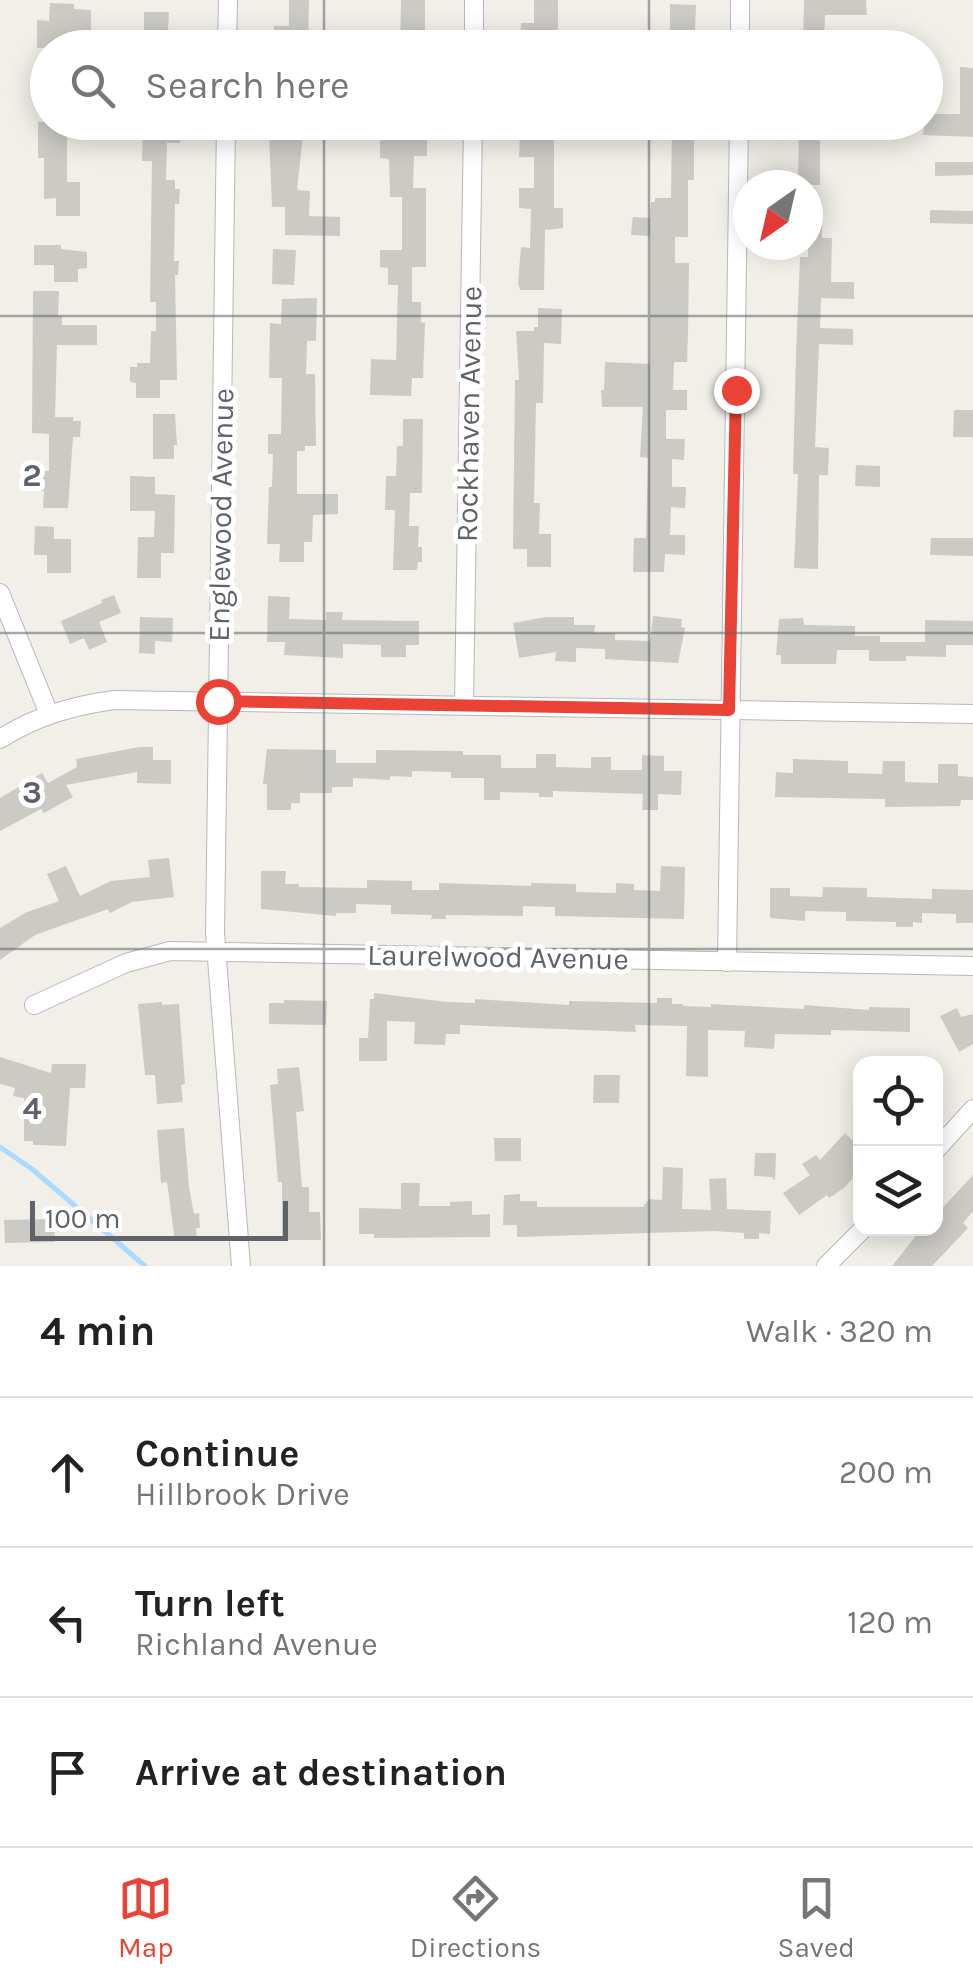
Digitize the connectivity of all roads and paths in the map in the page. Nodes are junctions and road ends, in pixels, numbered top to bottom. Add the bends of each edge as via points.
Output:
1 (228, 0) edge
2 (474, 0) edge
3 (740, 0) edge
4 (227, 30) edge
5 (474, 30) edge
6 (740, 30) edge
7 (226, 140) edge
8 (473, 140) edge
9 (739, 140) edge
10 (0, 594) edge
11 (218, 701) junction
12 (464, 705) junction
13 (729, 710) junction
14 (49, 714) junction
15 (973, 714) edge
16 (0, 739) edge
17 (216, 952) junction
18 (727, 962) junction
19 (973, 966) edge
20 (34, 1004) dead end
21 (973, 1108) edge
22 (940, 1146) edge
23 (856, 1236) edge
24 (241, 1266) edge
25 (826, 1266) edge

1 - 4 street
2 - 5 street
3 - 6 street
7 - 11 street, Englewood Avenue
8 - 12 street, Rockhaven Avenue
9 - 13 street
10 - 14 street
11 - 12 street
11 - 14 street via 114,700
11 - 17 street, Englewood Avenue
12 - 13 street
13 - 15 street
13 - 18 street
14 - 16 street
17 - 18 street, Laurelwood Avenue
17 - 20 street, Laurelwood Avenue via 148,955
17 - 24 street, Englewood Avenue
18 - 19 street, Laurelwood Avenue
21 - 22 street
23 - 25 street

